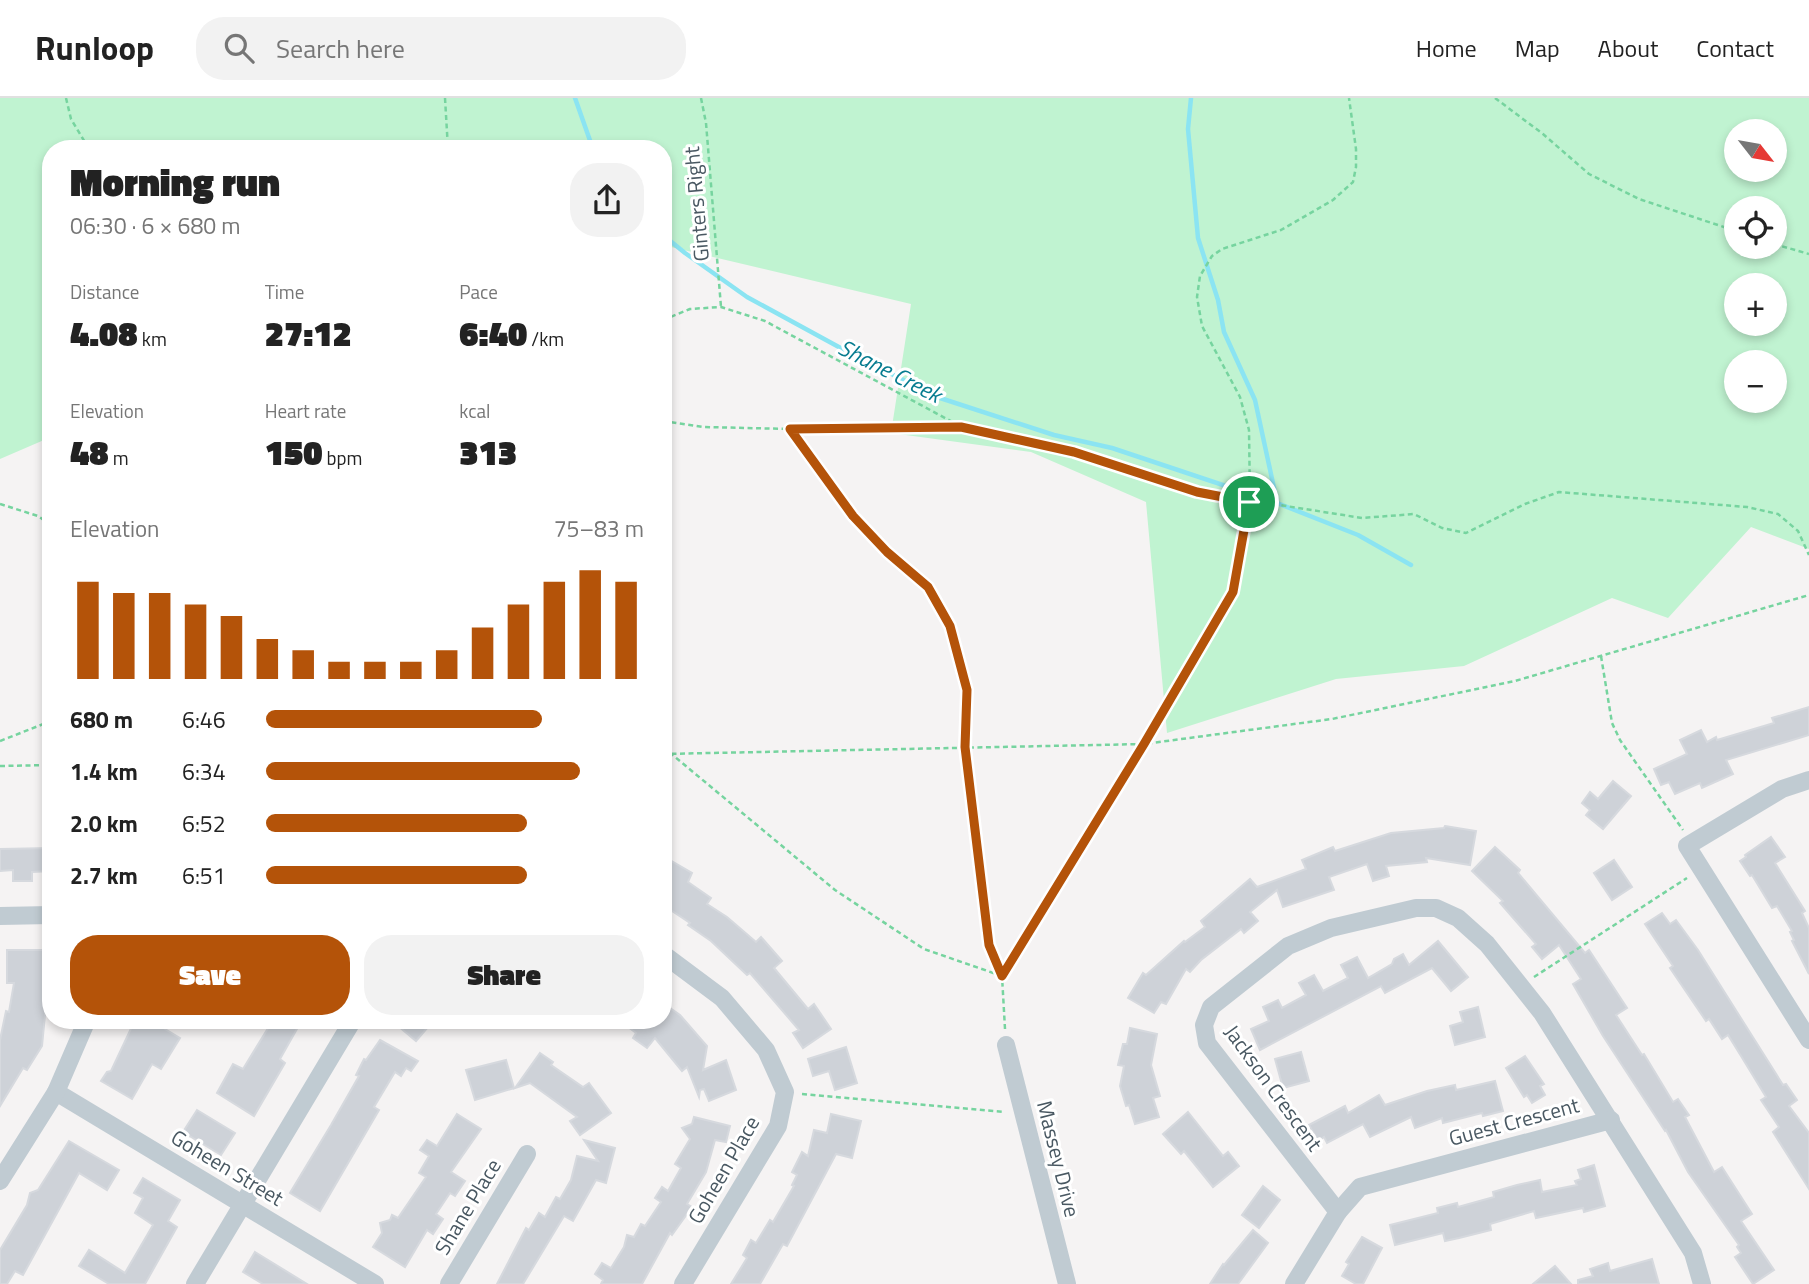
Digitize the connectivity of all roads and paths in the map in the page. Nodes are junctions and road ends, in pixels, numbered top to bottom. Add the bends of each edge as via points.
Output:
1 (66, 98) edge
2 (444, 98) edge
3 (701, 98) edge
4 (1349, 98) edge
5 (1495, 98) edge
6 (84, 140) edge
7 (448, 140) edge
8 (1724, 227) edge
9 (1787, 248) edge
10 (1809, 254) edge
11 (721, 307) junction
12 (672, 316) edge
13 (672, 422) edge
14 (961, 427) junction
15 (790, 429) junction
16 (1249, 502) junction
17 (0, 504) edge
18 (42, 519) edge
19 (1809, 555) edge
20 (1809, 596) edge
21 (1601, 656) junction
22 (42, 725) edge
23 (0, 741) edge
24 (1144, 744) junction
25 (965, 747) junction
26 (672, 754) edge
27 (672, 756) edge
28 (42, 765) edge
29 (0, 766) edge
30 (1809, 780) edge
31 (1694, 842) junction
32 (1701, 869) junction
33 (42, 915) edge
34 (0, 916) edge
35 (672, 961) edge
36 (1002, 976) junction
37 (1520, 986) junction
38 (83, 1029) edge
39 (348, 1029) edge
40 (1809, 1040) edge
41 (1006, 1045) joint
42 (56, 1092) junction
43 (785, 1092) junction
44 (1023, 1114) junction
45 (1611, 1120) junction
46 (527, 1154) dead end
47 (0, 1181) edge
48 (243, 1204) junction
49 (1338, 1212) junction
50 (195, 1284) edge
51 (375, 1284) edge
52 (449, 1284) edge
53 (683, 1284) edge
54 (1067, 1284) edge
55 (1294, 1284) edge
56 (1702, 1284) edge

1 - 6 path via 71,119
2 - 7 path
3 - 11 path, Ginters Right
4 - 16 path via 1356,149 1353,182 1333,200 1281,230 1222,249 1200,276 1197,297 1202,326 1240,397 1249,430
5 - 8 path via 1589,174 1639,199
9 - 10 path
11 - 12 path via 690,309
11 - 14 path via 765,321
13 - 15 path
14 - 15 path
14 - 16 path via 1074,452 1197,492
15 - 25 path via 853,516 928,587 950,626 967,690
16 - 19 path via 1362,518 1414,514 1442,528 1466,533 1559,492 1747,507 1778,514 1798,531
16 - 24 path via 1233,592
17 - 18 path
20 - 21 path
21 - 24 path via 1515,681 1332,719
21 - 31 path via 1612,723 1620,740
22 - 23 path
24 - 25 path
24 - 36 path
25 - 26 path
25 - 36 path via 989,945
27 - 36 path via 835,890 924,950
28 - 29 path
30 - 31 street via 1782,789
31 - 32 street via 1687,846
32 - 37 path
32 - 40 street
33 - 34 street
35 - 43 street via 722,998 766,1050
36 - 41 path
37 - 45 street, Jackson Crescent
37 - 49 street, Jackson Crescent via 1487,944 1458,918 1436,908 1416,908 1331,928 1288,946 1211,1007 1203,1025 1207,1043
38 - 42 street
39 - 48 street
41 - 44 street, Massey Drive
42 - 47 street
42 - 48 street, Goheen Street
43 - 44 path
43 - 53 street, Goheen Place via 778,1126
44 - 54 street, Massey Drive
45 - 49 street, Guest Crescent via 1360,1187
45 - 56 street, Guest Crescent via 1693,1253
46 - 52 street, Shane Place
48 - 50 street
48 - 51 street, Goheen Street
49 - 55 street, Guest Crescent

